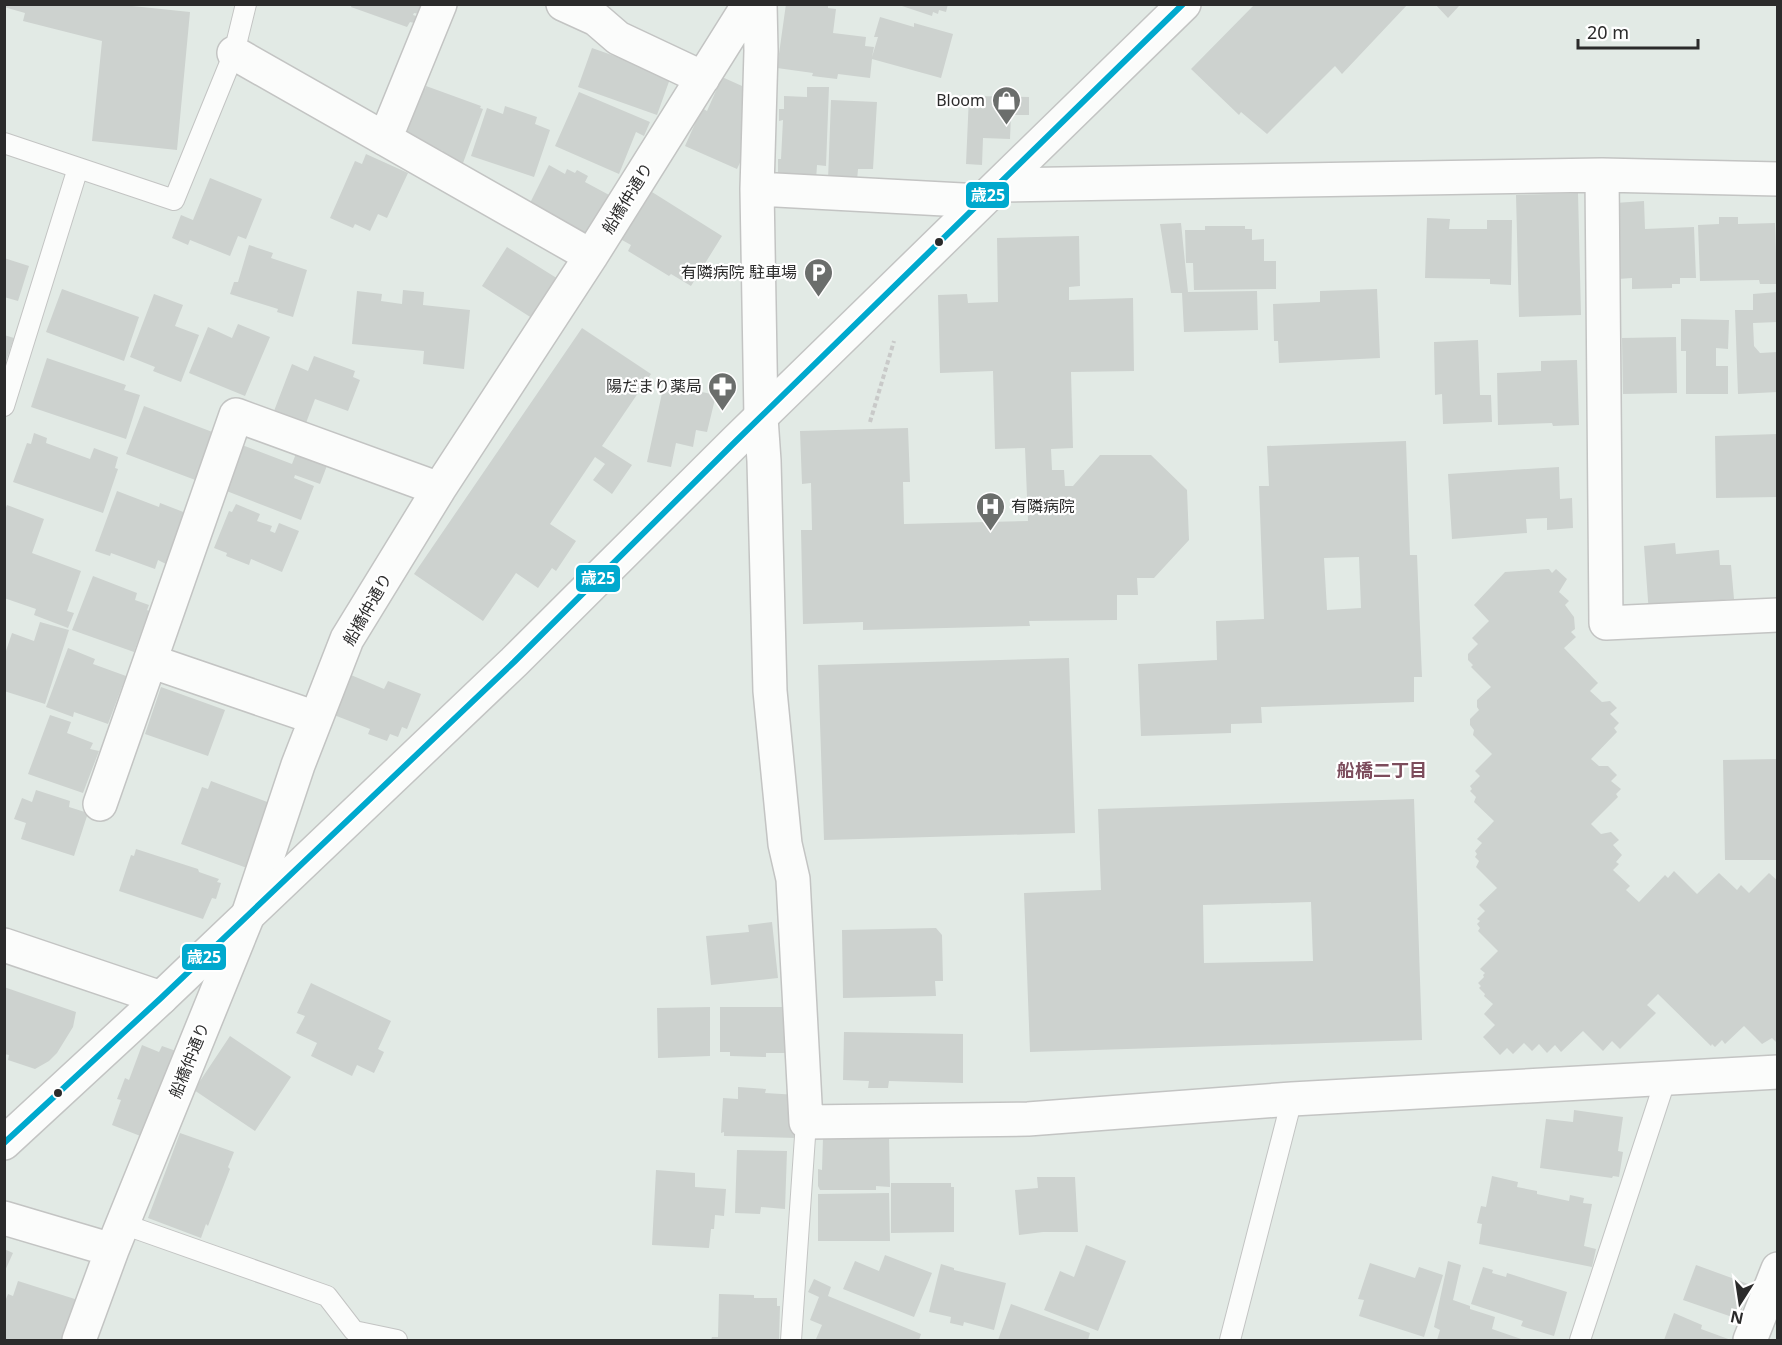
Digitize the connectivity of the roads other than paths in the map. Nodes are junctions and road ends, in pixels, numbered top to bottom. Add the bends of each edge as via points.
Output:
1 (246, 4) edge
2 (440, 4) edge
3 (563, 4) edge
4 (749, 4) edge
5 (760, 4) edge
6 (1184, 4) edge
7 (234, 53) junction
8 (703, 78) junction
9 (385, 139) junction
10 (4, 143) edge
11 (78, 168) junction
12 (1602, 175) junction
13 (1778, 179) edge
14 (757, 189) junction
15 (990, 193) junction
16 (591, 256) junction
17 (4, 406) edge
18 (761, 418) junction
19 (439, 489) junction
20 (1778, 615) edge
21 (150, 661) junction
22 (316, 718) junction
23 (100, 804) dead end
24 (248, 915) junction
25 (4, 945) edge
26 (161, 998) junction
27 (1778, 1072) edge
28 (1666, 1078) junction
29 (1292, 1099) junction
30 (806, 1122) junction
31 (4, 1143) edge
32 (4, 1218) edge
33 (117, 1237) junction
34 (1778, 1269) edge
35 (79, 1341) edge
36 (398, 1341) edge
37 (791, 1341) edge
38 (1230, 1341) edge
39 (1580, 1341) edge
40 (1750, 1341) edge

1 - 7 lane
2 - 9 street
3 - 8 street via 596,19 618,38
4 - 8 street, 船橋仲通り
5 - 14 street
6 - 15 street
7 - 9 street
7 - 11 lane via 174,200
8 - 16 street, 船橋仲通り
9 - 16 street
10 - 11 lane
11 - 17 lane
12 - 13 street
12 - 15 street
12 - 20 street via 1606,623
14 - 15 street
14 - 18 street
15 - 18 street
16 - 19 street, 船橋仲通り
18 - 24 street via 514,662
18 - 30 street via 770,691 785,844 793,879
19 - 21 street via 236,415
19 - 22 street, 船橋仲通り via 347,639
21 - 22 street
21 - 23 street
22 - 24 street, 船橋仲通り
24 - 26 street
24 - 33 street, 船橋仲通り
25 - 26 street
26 - 31 street
27 - 28 street
28 - 29 street
28 - 39 lane
29 - 30 street via 1028,1119
29 - 38 lane
30 - 37 lane
32 - 33 street
33 - 35 street, 船橋仲通り
33 - 36 lane via 327,1296 354,1331
34 - 40 street

